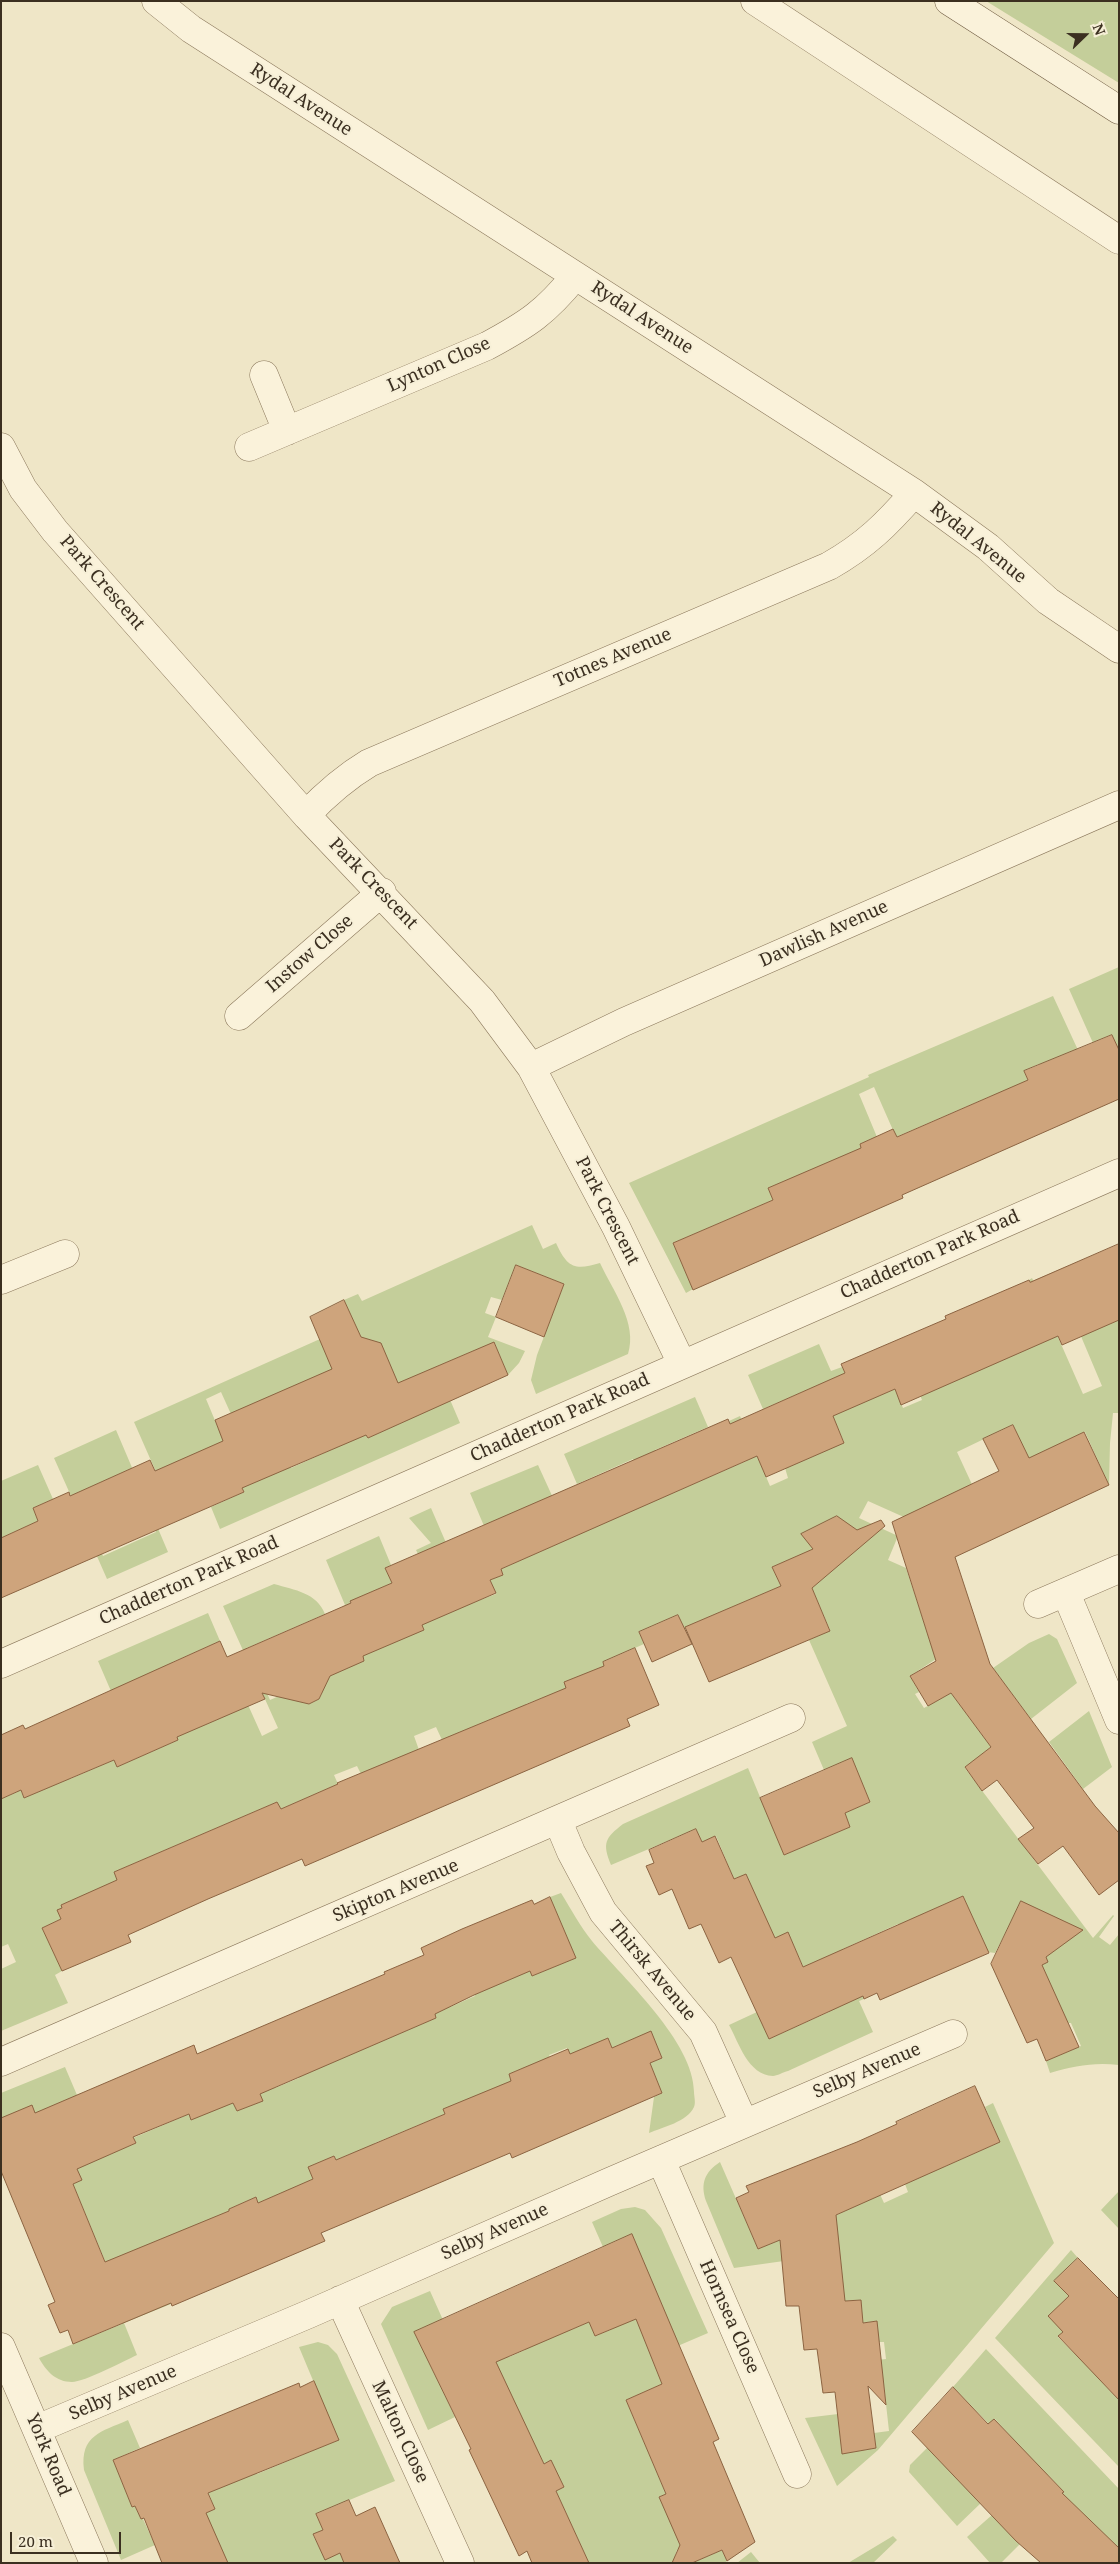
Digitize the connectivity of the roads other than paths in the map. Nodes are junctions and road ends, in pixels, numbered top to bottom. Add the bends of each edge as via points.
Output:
1 (156, 1) edge
2 (755, 1) edge
3 (948, 1) edge
4 (1119, 110) edge
5 (1119, 240) edge
6 (575, 276) junction
7 (264, 375) dead end
8 (287, 431) junction
9 (1, 446) edge
10 (249, 447) dead end
11 (914, 493) junction
12 (1119, 649) edge
13 (1119, 805) edge
14 (306, 815) junction
15 (382, 892) junction
16 (239, 1016) dead end
17 (531, 1067) junction
18 (1119, 1173) edge
19 (66, 1254) dead end
20 (1, 1280) edge
21 (682, 1364) junction
22 (1119, 1569) edge
23 (1066, 1593) junction
24 (1038, 1604) dead end
25 (1, 1664) edge
26 (791, 1718) dead end
27 (1119, 1720) edge
28 (558, 1821) junction
29 (953, 2034) dead end
30 (1, 2062) edge
31 (744, 2123) junction
32 (661, 2160) junction
33 (340, 2300) junction
34 (1, 2347) edge
35 (37, 2429) junction
36 (797, 2474) dead end
37 (94, 2563) edge
38 (460, 2563) edge

1 - 6 street, Rydal Avenue via 191,29
2 - 5 street
3 - 4 street
6 - 8 street, Lynton Close via 544,311 487,346
6 - 11 street, Rydal Avenue
7 - 8 street
8 - 10 street, Lynton Close
9 - 14 street, Park Crescent via 23,489 55,531
11 - 12 street, Rydal Avenue via 988,547 1048,601
11 - 14 street, Totnes Avenue via 882,529 857,550 829,566 369,763 346,777
13 - 17 street, Dawlish Avenue via 624,1022
14 - 15 street, Park Crescent
15 - 16 street, Instow Close
15 - 17 street, Park Crescent via 482,1000
17 - 21 street, Park Crescent via 616,1227
18 - 21 street, Chadderton Park Road
19 - 20 street
21 - 25 street, Chadderton Park Road
22 - 23 street
23 - 24 street
23 - 27 street
26 - 28 street, Skipton Avenue
28 - 30 street, Skipton Avenue
28 - 31 street, Thirsk Avenue via 603,1912 703,2032
29 - 31 street, Selby Avenue
31 - 32 street, Selby Avenue
32 - 33 street, Selby Avenue
32 - 36 street, Hornsea Close
33 - 35 street, Selby Avenue
33 - 38 street, Malton Close
34 - 35 street, York Road
35 - 37 street, York Road

